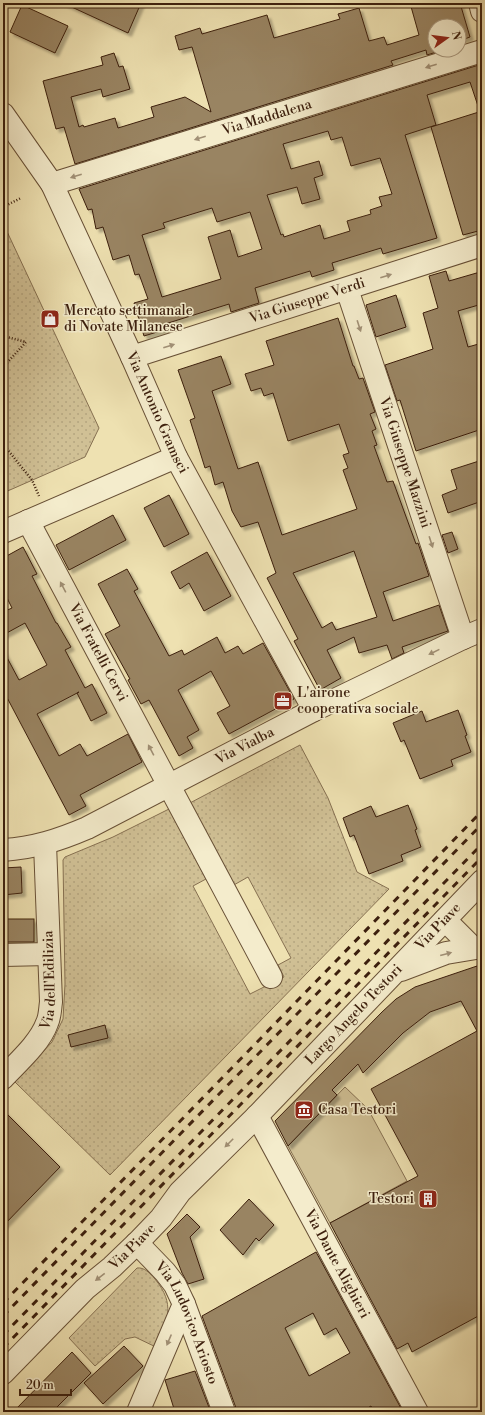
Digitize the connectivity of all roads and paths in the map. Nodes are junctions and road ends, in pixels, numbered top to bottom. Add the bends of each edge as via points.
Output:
1 (480, 3) edge
2 (482, 11) edge
3 (482, 51) edge
4 (3, 114) edge
5 (52, 184) junction
6 (21, 198) dead end
7 (3, 207) edge
8 (482, 245) edge
9 (347, 288) junction
10 (3, 336) edge
11 (132, 357) junction
12 (4, 392) edge
13 (3, 427) edge
14 (3, 444) edge
15 (176, 457) junction
16 (37, 517) junction
17 (3, 532) edge
18 (473, 634) edge
19 (314, 710) junction
20 (169, 785) junction
21 (45, 844) junction
22 (3, 850) edge
23 (482, 882) edge
24 (444, 920) junction
25 (478, 948) edge
26 (49, 954) junction
27 (3, 955) edge
28 (396, 972) junction
29 (271, 976) dead end
30 (3, 1078) edge
31 (257, 1116) junction
32 (137, 1243) junction
33 (184, 1304) junction
34 (3, 1373) edge
35 (138, 1412) edge
36 (224, 1412) edge
37 (417, 1412) edge

1 - 2 street
3 -> 5 street, Via Maddalena
4 - 5 street, Via Antonio Gramsci
5 - 11 street, Via Antonio Gramsci
6 - 7 path
9 -> 8 street, Via Giuseppe Verdi
11 -> 9 street, Via Giuseppe Verdi
9 -> 18 street, Via Giuseppe Mazzini
10 - 12 path via 26,342 5,365
11 - 15 street, Via Antonio Gramsci
12 - 13 path
14 - 16 path via 32,480
15 - 16 street
15 - 19 street, Via Antonio Gramsci
16 - 17 street
20 -> 16 street, Via Fratelli Cervi
18 -> 19 street, Via Vialba
19 - 20 street, Via Vialba
20 - 21 street, Via Vialba via 87,828
20 - 29 street, Via Fratelli Cervi
21 - 22 street, Via Vialba
21 - 26 street, Via dell'Edilizia
23 - 24 street, Via Piave
24 - 25 street
24 - 28 street, Via Piave
28 -> 25 street, Largo Angelo Testori via 446,954
26 - 27 street
26 - 30 street, Via dell'Edilizia via 51,1002 47,1023 31,1048
28 - 31 street, Largo Angelo Testori
31 -> 32 street, Via Piave via 180,1192 161,1218
31 - 37 street, Via Dante Alighieri
32 - 33 street, Via Ludovico Ariosto via 165,1272
32 -> 34 street, Via Piave via 85,1289
33 -> 35 street
33 - 36 street, Via Ludovico Ariosto

